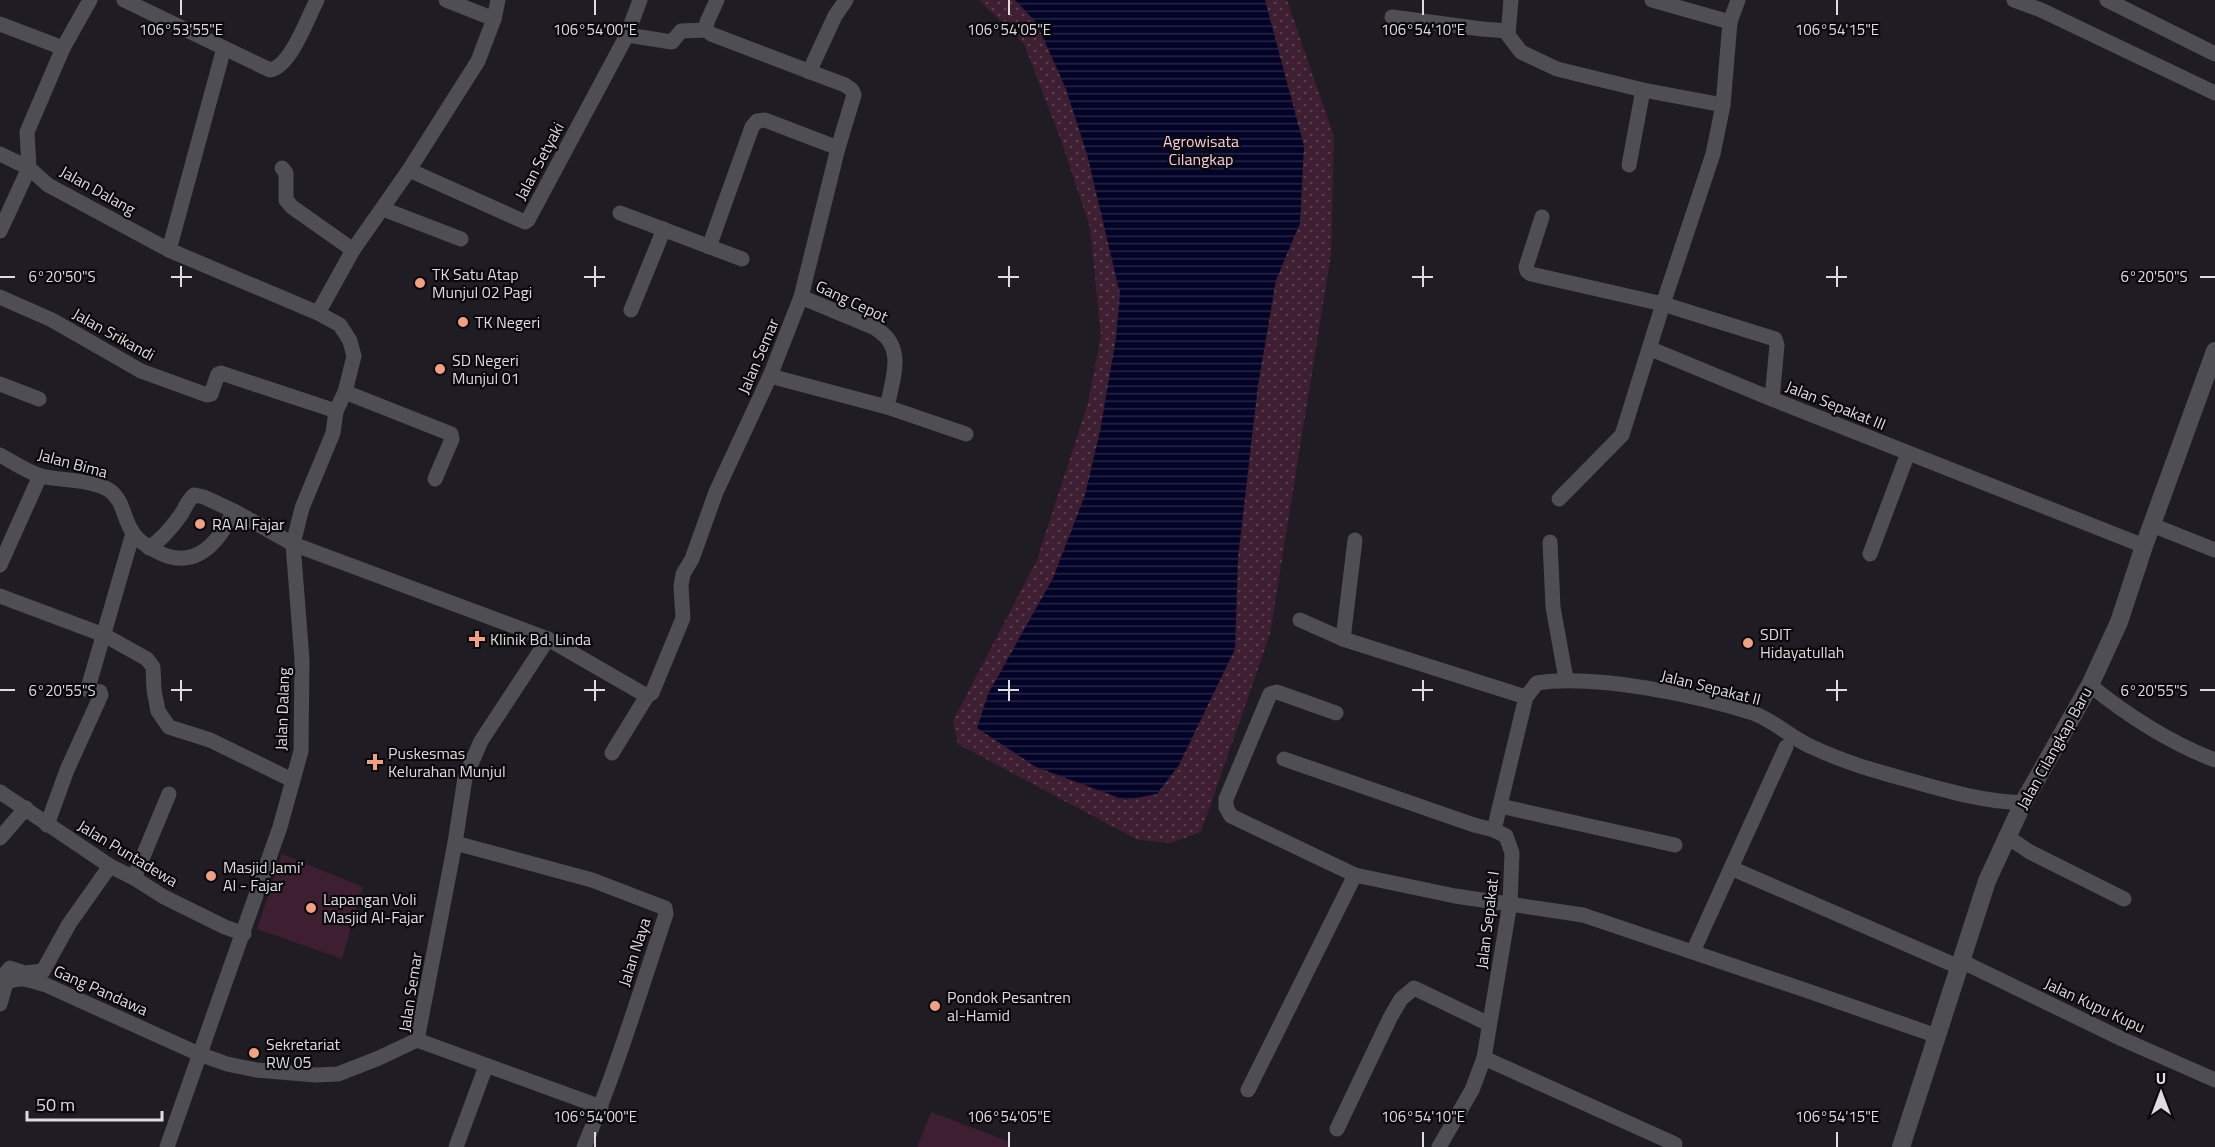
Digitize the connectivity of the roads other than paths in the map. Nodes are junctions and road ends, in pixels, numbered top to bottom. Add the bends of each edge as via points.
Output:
1 (90, 0) edge
2 (124, 0) edge
3 (317, 0) edge
4 (446, 0) edge
5 (498, 0) edge
6 (640, 0) edge
7 (717, 0) edge
8 (846, 0) edge
9 (1510, 0) edge
10 (1652, 0) edge
11 (1738, 0) edge
12 (2014, 0) edge
13 (2107, 0) edge
14 (1392, 16) dead end
15 (494, 19) junction
16 (1730, 22) junction
17 (0, 24) edge
18 (706, 30) junction
19 (1508, 31) junction
20 (627, 35) junction
21 (63, 48) junction
22 (224, 48) junction
23 (2215, 54) edge
24 (809, 72) junction
25 (1643, 90) junction
26 (2215, 93) edge
27 (1723, 105) junction
28 (838, 148) junction
29 (0, 154) edge
30 (1629, 165) dead end
31 (29, 168) junction
32 (282, 168) dead end
33 (409, 170) junction
34 (383, 209) junction
35 (620, 213) dead end
36 (1542, 217) dead end
37 (663, 229) junction
38 (0, 231) edge
39 (461, 239) dead end
40 (709, 247) junction
41 (169, 250) junction
42 (353, 250) junction
43 (742, 259) dead end
44 (0, 297) edge
45 (801, 297) junction
46 (1663, 304) junction
47 (631, 310) dead end
48 (318, 313) junction
49 (1651, 349) junction
50 (2215, 351) edge
51 (771, 376) junction
52 (0, 384) edge
53 (345, 392) junction
54 (39, 399) dead end
55 (1772, 399) junction
56 (887, 407) junction
57 (336, 411) junction
58 (966, 434) dead end
59 (1908, 453) junction
60 (0, 455) edge
61 (40, 476) junction
62 (435, 479) dead end
63 (1559, 499) dead end
64 (234, 511) junction
65 (2154, 522) junction
66 (133, 533) junction
67 (1354, 540) dead end
68 (1550, 542) dead end
69 (293, 544) junction
70 (2215, 544) edge
71 (2144, 546) junction
72 (149, 548) junction
73 (2215, 550) edge
74 (1870, 554) dead end
75 (0, 565) edge
76 (0, 596) edge
77 (1300, 620) dead end
78 (104, 635) junction
79 (548, 639) junction
80 (1343, 639) junction
81 (1566, 680) junction
82 (2090, 685) junction
83 (647, 696) junction
84 (1526, 697) junction
85 (1336, 713) dead end
86 (1786, 747) dead end
87 (612, 753) dead end
88 (1284, 759) dead end
89 (2215, 760) edge
90 (292, 780) junction
91 (0, 792) edge
92 (169, 794) dead end
93 (2023, 802) junction
94 (1500, 806) junction
95 (26, 808) junction
96 (47, 825) junction
97 (1494, 830) junction
98 (2006, 836) junction
99 (0, 838) edge
100 (455, 843) junction
101 (1675, 845) dead end
102 (110, 866) junction
103 (1731, 868) junction
104 (1355, 875) junction
105 (134, 878) junction
106 (2124, 899) dead end
107 (1510, 903) junction
108 (244, 934) junction
109 (1696, 945) dead end
110 (1960, 964) junction
111 (0, 980) edge
112 (0, 1004) edge
113 (1489, 1024) junction
114 (1937, 1036) junction
115 (417, 1040) junction
116 (199, 1054) junction
117 (1484, 1058) junction
118 (486, 1066) junction
119 (2215, 1080) edge
120 (1248, 1090) dead end
121 (601, 1107) junction
122 (1337, 1129) dead end
123 (167, 1147) edge
124 (456, 1147) edge
125 (585, 1147) edge
126 (1439, 1147) edge
127 (1674, 1147) edge
128 (1901, 1147) edge

1 - 21 street
2 - 22 street
3 - 22 street via 288,58 276,69 270,70
4 - 15 street
5 - 15 street
6 - 20 street
7 - 18 street
8 - 24 street
9 - 19 street
10 - 16 street
11 - 16 street
12 - 26 street
13 - 23 street
14 - 19 street
15 - 33 street via 478,61
16 - 27 street
17 - 21 street
18 - 20 street via 681,31 672,42
18 - 24 street, Jalan Semar
19 - 25 street via 1521,52 1557,69
20 - 33 street, Jalan Setyaki via 525,222
21 - 31 street via 27,132
22 - 41 street
24 - 28 street, Jalan Semar via 852,90 854,95
25 - 27 street
25 - 30 street
27 - 46 street via 1713,154
28 - 40 street via 765,120 757,121
28 - 45 street, Jalan Semar
29 - 31 street, Jalan Dalang
31 - 38 street
31 - 41 street, Jalan Dalang via 48,184
32 - 42 street via 286,174 286,200 292,207
33 - 34 street
34 - 39 street
34 - 42 street
35 - 37 street
36 - 46 street via 1527,272
37 - 40 street
37 - 47 street
40 - 43 street
41 - 48 street, Jalan Dalang
42 - 48 street
44 - 57 street, Jalan Srikandi via 52,320 141,371 207,395 221,373
45 - 51 street, Jalan Semar
45 - 56 street, Gang Cepot via 873,327 890,340 896,359
46 - 49 street
46 - 55 street, Jalan Sepakat III via 1775,339
48 - 53 street, Jalan Dalang via 340,325 350,341 354,356
49 - 55 street
49 - 63 street via 1622,435
50 - 65 street, Jalan Cilangkap Baru
51 - 56 street
51 - 83 street, Jalan Semar via 716,492 683,574 683,618 652,693
52 - 54 street
53 - 57 street, Jalan Dalang
53 - 62 street via 451,434
55 - 59 street, Jalan Sepakat III
56 - 58 street
57 - 69 street, Jalan Dalang via 333,433 302,508
59 - 71 street, Jalan Sepakat III
59 - 74 street
60 - 61 street, Jalan Bima
61 - 66 street, Jalan Bima via 108,489 121,504
61 - 75 street
64 - 69 street
64 - 72 street, Jalan Bima via 210,547 200,554 177,558
64 - 72 street via 194,495
65 - 70 street
65 - 71 street, Jalan Cilangkap Baru
65 - 73 street
66 - 72 street, Jalan Bima
66 - 78 street
67 - 80 street
68 - 81 street via 1553,607
69 - 79 street
69 - 90 street, Jalan Dalang via 302,660 301,751
71 - 82 street, Jalan Cilangkap Baru via 2119,622
76 - 78 street
77 - 80 street
78 - 90 street via 147,659 153,667 158,711 170,728 210,740
78 - 96 street via 88,688 101,695
79 - 83 street
79 - 100 street, Jalan Semar via 473,754 465,778
80 - 84 street
81 - 84 street, Jalan Sepakat II via 1537,683
81 - 93 street, Jalan Sepakat II via 1682,695 1754,714 1800,742 1846,763 1976,799
82 - 89 street via 2172,739
82 - 93 street, Jalan Cilangkap Baru
83 - 87 street, Jalan Semar
84 - 94 street
85 - 104 street via 1277,692 1270,694 1226,807 1232,816
86 - 103 street
88 - 97 street
90 - 108 street, Jalan Dalang
91 - 95 street, Jalan Puntadewa
92 - 105 street
93 - 98 street, Jalan Cilangkap Baru
94 - 97 street
94 - 101 street
95 - 96 street, Jalan Puntadewa
95 - 99 street
96 - 102 street, Jalan Puntadewa
97 - 107 street, Jalan Sepakat I via 1506,836 1512,854
98 - 106 street
98 - 110 street, Jalan Cilangkap Baru
100 - 115 street, Jalan Semar
100 - 121 street, Jalan Naya via 592,880 665,908
102 - 105 street, Jalan Puntadewa
102 - 111 street via 69,924 43,971 25,973 10,968
103 - 109 street
103 - 110 street, Jalan Kupu Kupu
104 - 107 street
104 - 120 street
105 - 108 street, Jalan Puntadewa via 164,897
107 - 113 street, Jalan Sepakat I
107 - 114 street via 1593,918
108 - 116 street, Jalan Dalang
110 - 114 street, Jalan Cilangkap Baru
110 - 119 street, Jalan Kupu Kupu
112 - 116 street, Gang Pandawa via 6,983 23,978
113 - 117 street, Jalan Sepakat I
113 - 122 street via 1414,988 1408,992 1390,1018
114 - 128 street, Jalan Cilangkap Baru
115 - 116 street via 338,1074 256,1070
115 - 118 street, Jalan Semar
116 - 123 street, Jalan Dalang
117 - 126 street, Jalan Sepakat I via 1472,1090
117 - 127 street via 1675,1144
118 - 121 street, Jalan Semar
118 - 124 street
121 - 125 street, Jalan Naya

